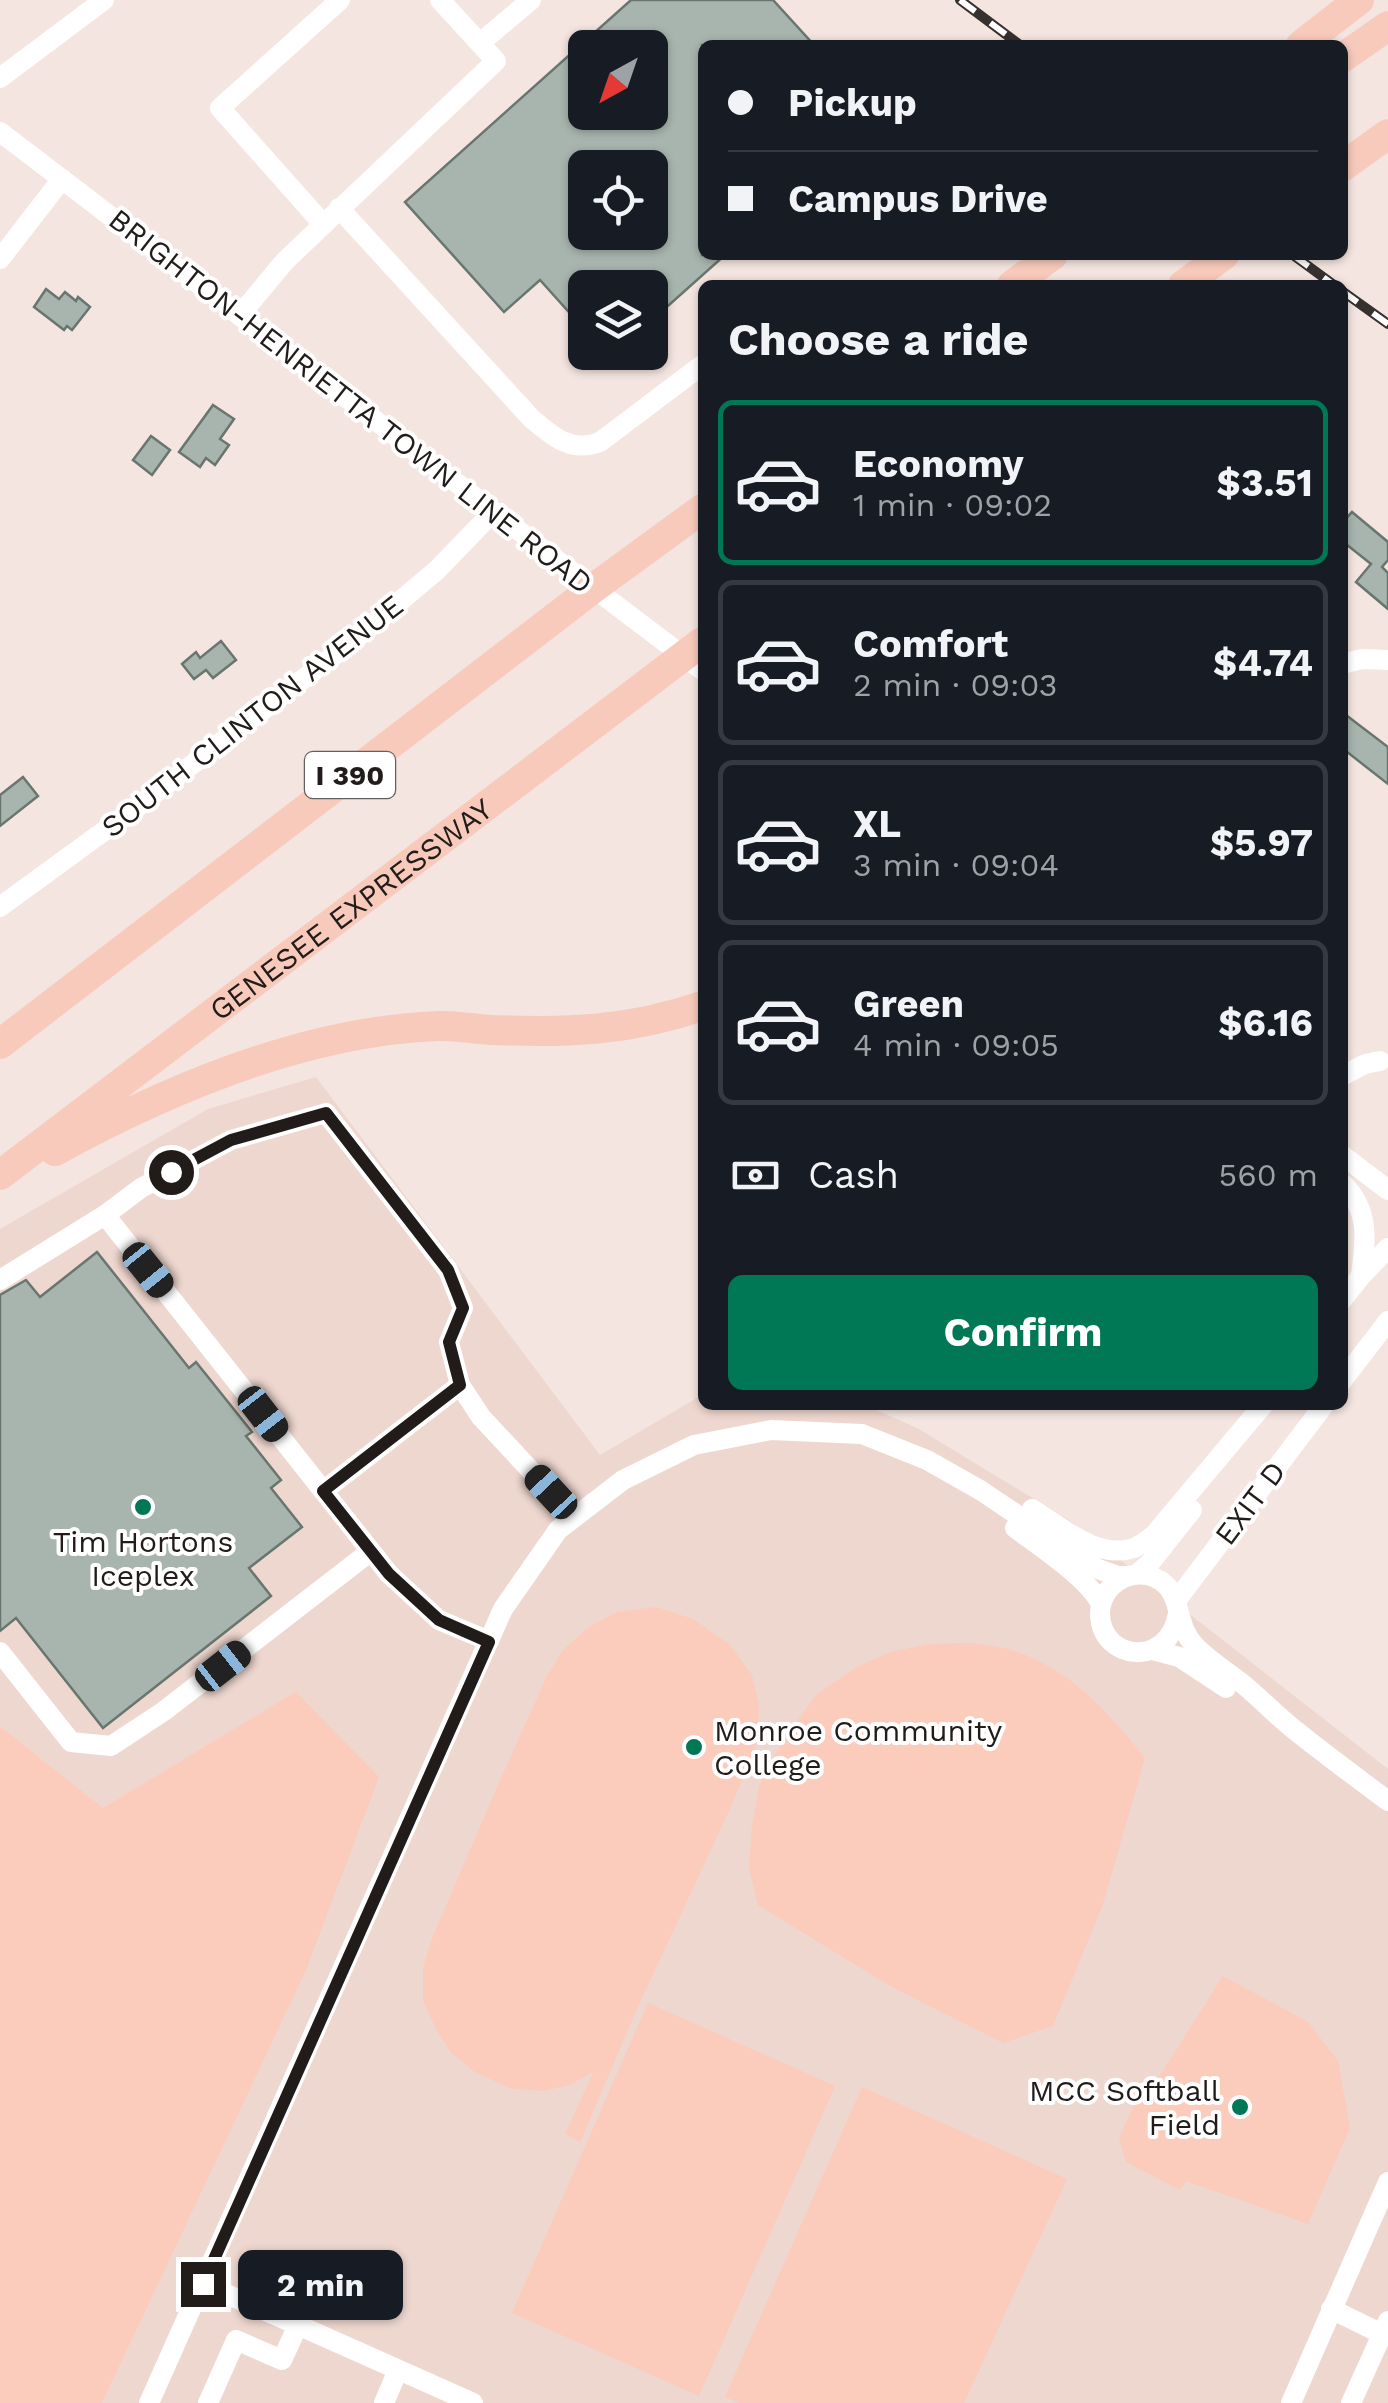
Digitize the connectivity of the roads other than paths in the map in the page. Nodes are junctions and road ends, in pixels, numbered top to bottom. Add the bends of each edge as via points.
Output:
1 (104, 0) edge
2 (340, 0) edge
3 (440, 0) edge
4 (531, 0) edge
5 (1359, 0) edge
6 (1388, 26) edge
7 (1308, 40) edge
8 (480, 43) junction
9 (1348, 54) edge
10 (0, 78) edge
11 (0, 132) edge
12 (1388, 134) edge
13 (1388, 151) edge
14 (1348, 163) edge
15 (1348, 173) edge
16 (62, 180) junction
17 (340, 208) junction
18 (322, 224) junction
19 (0, 259) edge
20 (1046, 260) edge
21 (1217, 260) edge
22 (1019, 280) edge
23 (1190, 280) edge
24 (240, 314) junction
25 (698, 368) edge
26 (493, 512) junction
27 (698, 512) edge
28 (698, 645) edge
29 (1387, 661) edge
30 (1348, 662) edge
31 (698, 667) edge
32 (0, 906) edge
33 (698, 1007) edge
34 (0, 1044) edge
35 (1385, 1059) edge
36 (1348, 1073) edge
37 (1348, 1160) edge
38 (0, 1179) edge
39 (1348, 1188) edge
40 (1388, 1190) edge
41 (104, 1215) junction
42 (1388, 1248) edge
43 (1361, 1276) junction
44 (0, 1280) edge
45 (1348, 1292) edge
46 (1388, 1321) edge
47 (1348, 1373) edge
48 (460, 1385) junction
49 (1258, 1410) edge
50 (1320, 1410) edge
51 (1244, 1429) junction
52 (926, 1460) junction
53 (323, 1491) junction
54 (574, 1518) junction
55 (371, 1551) junction
56 (1133, 1575) junction
57 (1101, 1604) junction
58 (1177, 1607) junction
59 (489, 1642) junction
60 (1153, 1650) junction
61 (0, 1652) edge
62 (1292, 1729) junction
63 (1388, 1801) edge
64 (1388, 2182) edge
65 (203, 2284) junction
66 (1331, 2309) junction
67 (298, 2325) junction
68 (1385, 2328) edge
69 (398, 2370) junction
70 (149, 2403) edge
71 (208, 2403) edge
72 (384, 2403) edge
73 (473, 2403) edge
74 (1291, 2403) edge
75 (1350, 2403) edge

1 - 10 street
2 - 18 street via 220,108
3 - 8 street
4 - 8 street
5 - 7 highway
6 - 9 highway
8 - 17 street via 496,61
11 - 16 street, BRIGHTON-HENRIETTA TOWN LINE ROAD
12 - 14 highway
13 - 15 highway
16 - 19 street
16 - 24 street, BRIGHTON-HENRIETTA TOWN LINE ROAD
17 - 18 street
17 - 25 street via 532,418 568,444 586,448 600,442
18 - 24 street
20 - 22 highway
21 - 23 highway
24 - 26 street, BRIGHTON-HENRIETTA TOWN LINE ROAD
26 - 31 street, BRIGHTON-HENRIETTA TOWN LINE ROAD
26 - 32 street, SOUTH CLINTON AVENUE via 354,640
27 - 34 highway, I 390
28 - 38 highway, GENESEE EXPRESSWAY
29 - 30 street
33 - 38 highway via 624,1027 556,1032 440,1026 271,1056 212,1076
35 - 36 street
37 - 40 street
39 - 43 street via 1358,1198 1366,1237
41 - 44 street
41 - 48 street via 231,1140 326,1113 448,1270 463,1308 449,1342
41 - 53 street
42 - 43 street
43 - 45 street
46 - 47 street
48 - 53 street
48 - 54 street via 480,1418
49 - 51 street
50 - 58 street, EXIT D
51 - 52 street via 1154,1535 1120,1550 1087,1544 977,1476
51 - 56 street via 1186,1517
52 - 54 street via 862,1434 771,1430 694,1445 623,1480
52 - 56 street via 1098,1569
52 - 57 street via 1061,1563
53 - 55 street
54 - 59 street via 547,1546
55 - 59 street via 439,1620
55 - 61 street via 111,1746 71,1742
56 - 57 street via 1114,1583
56 - 58 street via 1160,1581
57 - 60 street via 1111,1641 1135,1652
58 - 60 street via 1170,1638
58 - 62 street via 1194,1645
59 - 65 street
60 - 62 street via 1179,1657
62 - 63 street
64 - 66 street
65 - 67 street
65 - 70 street
66 - 68 street
66 - 74 street
67 - 69 street
67 - 71 street via 282,2360 236,2340
68 - 75 street
69 - 72 street
69 - 73 street

